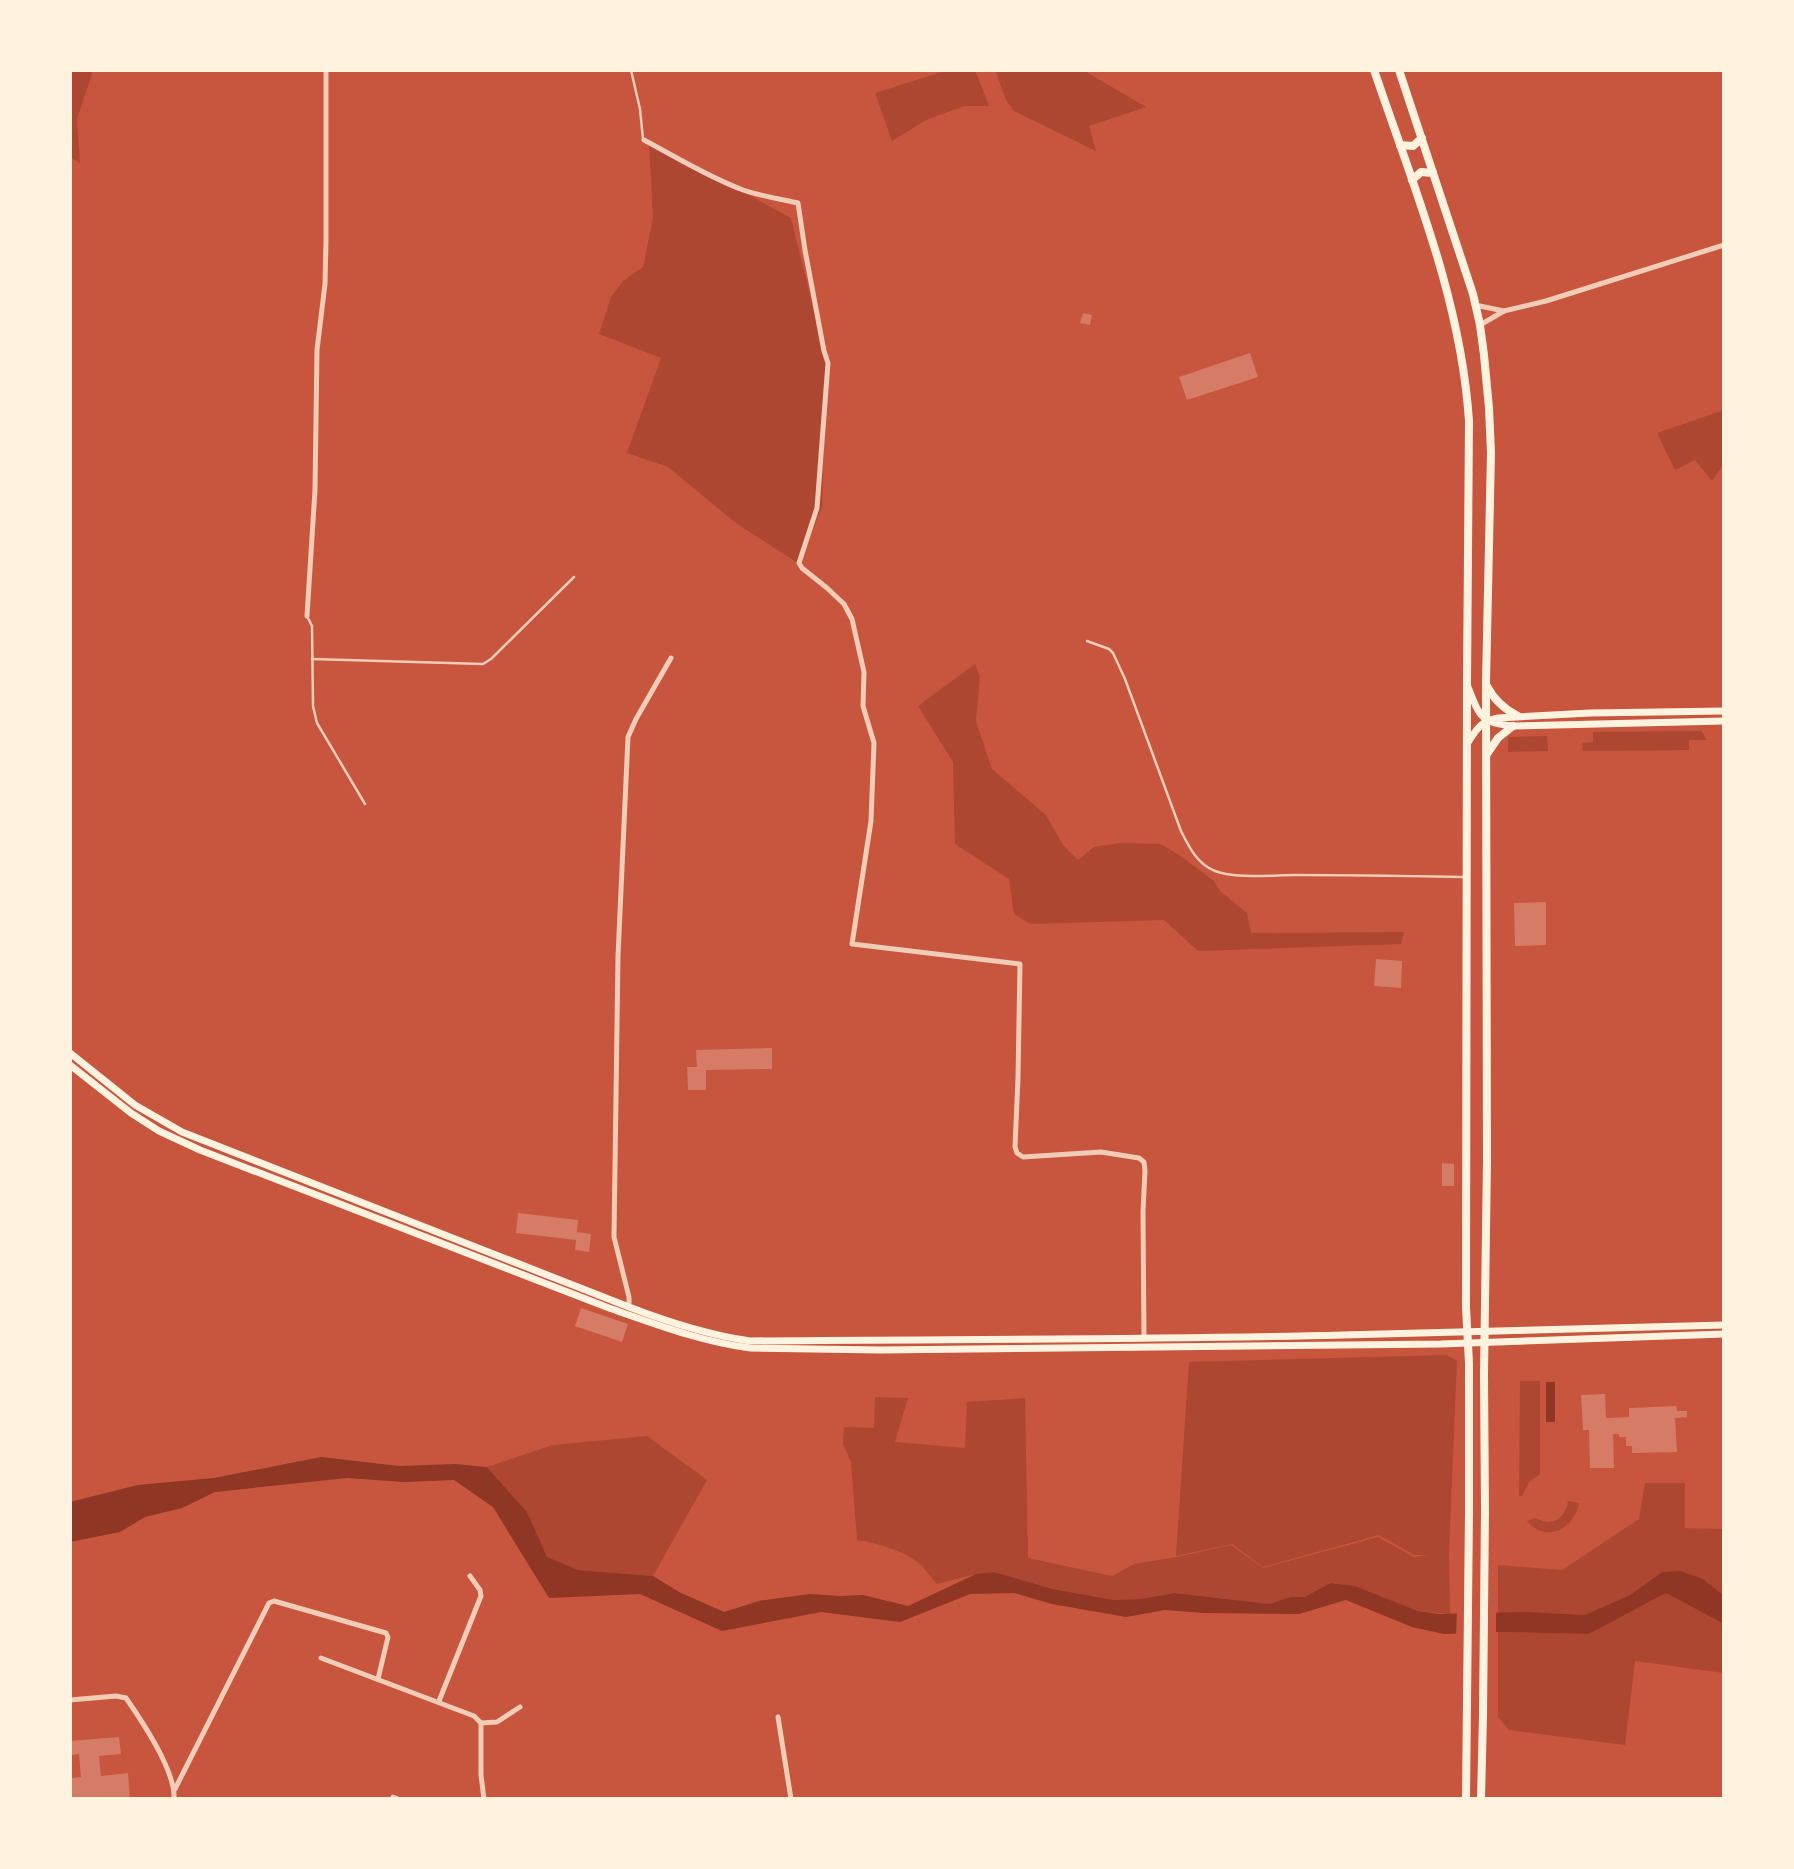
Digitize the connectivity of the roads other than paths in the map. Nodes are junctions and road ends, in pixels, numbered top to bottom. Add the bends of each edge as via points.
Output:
1 (326, 70) edge
2 (631, 70) edge
3 (1374, 70) edge
4 (1399, 70) edge
5 (1422, 138) junction
6 (643, 140) joint
7 (1400, 145) junction
8 (1433, 173) junction
9 (1412, 180) junction
10 (1724, 245) edge
11 (1475, 305) junction
12 (1504, 311) junction
13 (1480, 325) junction
14 (574, 577) dead end
15 (307, 616) joint
16 (1087, 641) dead end
17 (671, 658) dead end
18 (312, 659) junction
19 (1486, 683) junction
20 (1466, 684) junction
21 (1724, 711) edge
22 (1518, 716) junction
23 (1486, 720) junction
24 (1724, 721) edge
25 (1513, 726) junction
26 (1466, 745) junction
27 (1486, 757) junction
28 (365, 804) dead end
29 (1466, 877) junction
30 (70, 1053) edge
31 (70, 1065) edge
32 (628, 1311) junction
33 (1724, 1325) edge
34 (1467, 1330) junction
35 (1485, 1330) junction
36 (1724, 1334) edge
37 (1144, 1338) junction
38 (1485, 1342) junction
39 (1468, 1343) junction
40 (470, 1576) dead end
41 (321, 1658) dead end
42 (377, 1679) junction
43 (70, 1700) edge
44 (439, 1701) junction
45 (520, 1707) dead end
46 (778, 1717) dead end
47 (481, 1723) junction
48 (174, 1789) junction
49 (174, 1799) edge
50 (484, 1799) edge
51 (791, 1799) edge
52 (1466, 1799) edge
53 (1481, 1799) edge

1 - 15 street via 327,241 317,350
2 - 6 lane
3 - 7 main road
4 - 5 main road
5 - 7 main road via 1413,146
5 - 8 main road
6 - 37 street via 741,189 798,203 828,363 817,508 799,563 844,604 852,619 864,672 863,706 874,743 871,821 852,944 1020,964 1015,1147 1023,1157 1101,1152 1144,1162
7 - 9 main road
8 - 9 main road via 1421,172
8 - 11 main road
9 - 20 main road via 1451,301 1467,390
10 - 12 street
11 - 12 street
11 - 13 main road
12 - 13 street
13 - 19 main road via 1490,430
14 - 18 lane via 482,664
15 - 18 lane via 312,626
16 - 29 lane via 1112,653 1181,831 1196,857 1211,869 1231,875
17 - 32 street via 628,737 618,956 614,1237 629,1297
18 - 28 lane via 317,723
19 - 22 main road via 1501,705
19 - 23 main road
20 - 23 main road
20 - 26 main road
21 - 22 main road
22 - 23 main road
23 - 25 main road
23 - 26 main road
23 - 27 main road
24 - 25 main road
25 - 27 main road via 1497,738
26 - 29 main road
27 - 35 main road
29 - 34 main road
30 - 32 main road via 135,1105 182,1132
31 - 32 main road via 131,1113 191,1146
32 - 37 main road via 750,1341
32 - 39 main road via 704,1339 750,1348
33 - 35 main road
34 - 35 main road
34 - 37 main road
34 - 39 main road
35 - 38 main road
36 - 38 main road
38 - 39 main road
38 - 53 main road
39 - 52 main road
40 - 44 street via 481,1596
41 - 42 street
42 - 44 street
42 - 48 street via 386,1633 269,1603
43 - 48 street via 126,1698 166,1764
44 - 47 street
45 - 47 street via 497,1721
46 - 51 street
47 - 50 street
48 - 49 street

